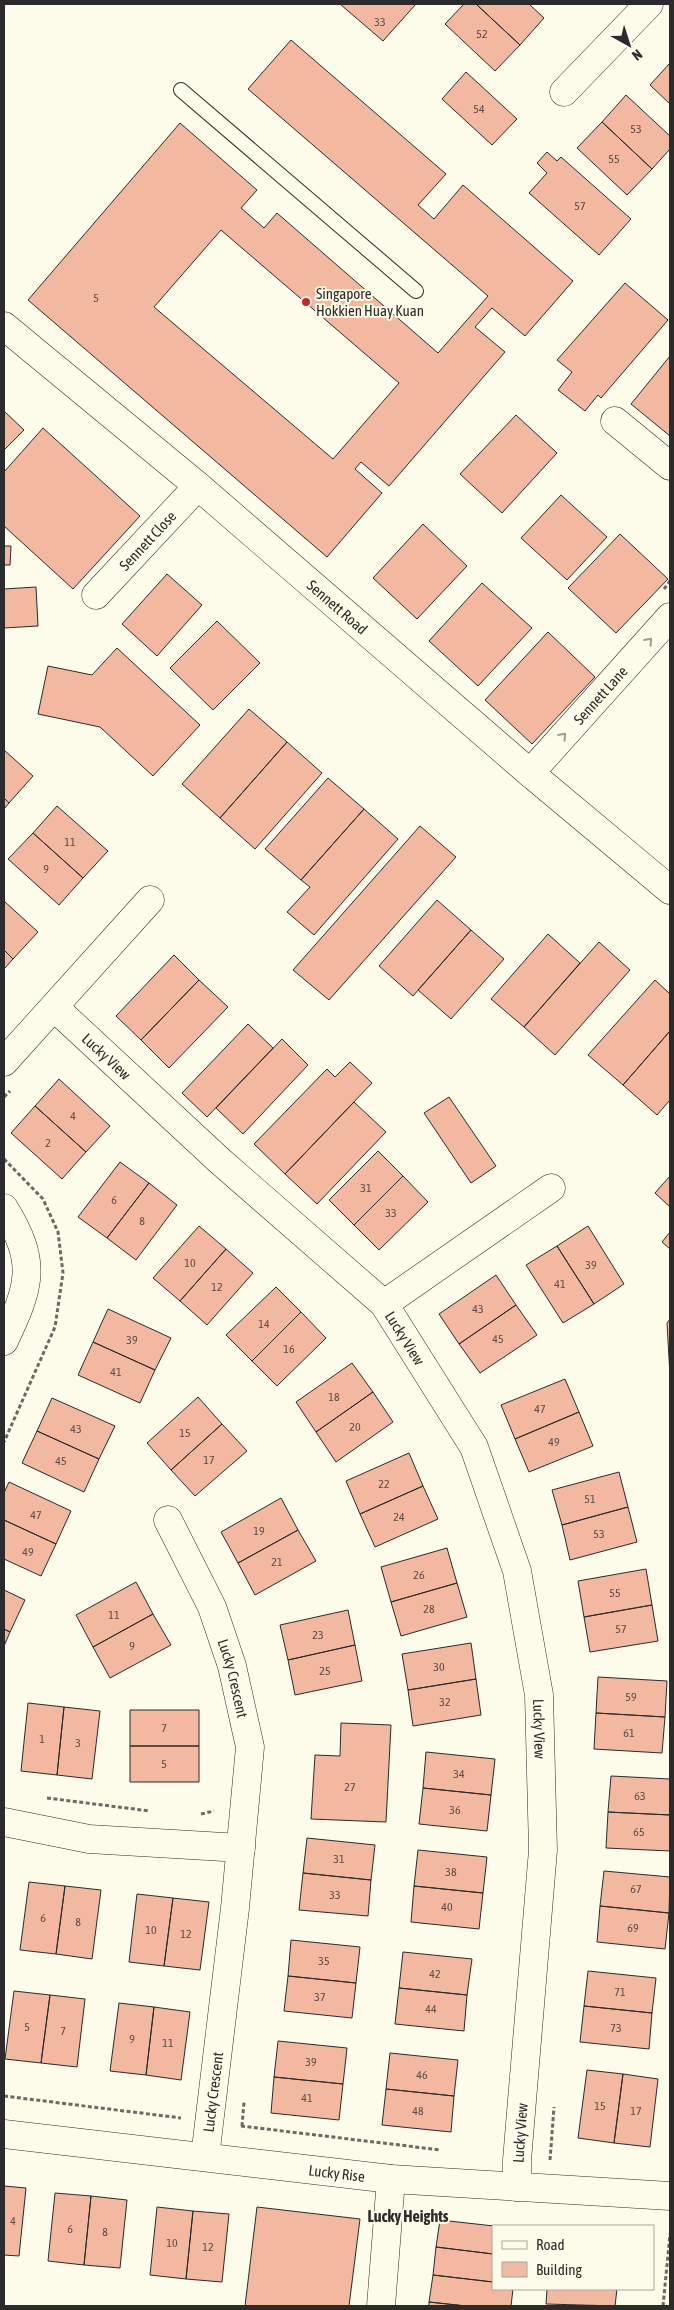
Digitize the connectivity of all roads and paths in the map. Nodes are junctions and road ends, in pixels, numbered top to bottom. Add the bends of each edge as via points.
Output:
1 (649, 4) edge
2 (181, 90) dead end
3 (564, 92) dead end
4 (416, 291) dead end
5 (4, 326) edge
6 (615, 421) dead end
7 (670, 466) edge
8 (198, 486) junction
9 (96, 595) dead end
10 (670, 617) edge
11 (530, 773) junction
12 (670, 890) edge
13 (150, 900) dead end
14 (54, 1007) junction
15 (4, 1062) edge
16 (11, 1090) dead end
17 (4, 1097) edge
18 (551, 1188) dead end
19 (4, 1208) edge
20 (384, 1304) junction
21 (4, 1340) edge
22 (168, 1520) dead end
23 (44, 1798) dead end
24 (218, 1808) dead end
25 (154, 1811) dead end
26 (199, 1815) dead end
27 (4, 1822) edge
28 (241, 1848) junction
29 (4, 2096) edge
30 (209, 2126) junction
31 (4, 2134) edge
32 (448, 2151) dead end
33 (205, 2158) junction
34 (517, 2160) junction
35 (550, 2164) dead end
36 (391, 2179) junction
37 (517, 2187) junction
38 (670, 2196) edge
39 (670, 2234) edge
40 (381, 2306) edge
41 (663, 2306) edge

1 - 3 street
2 - 4 lane
5 - 8 street, Sennett Road
6 - 7 street
8 - 9 street, Sennett Close
8 - 11 street, Sennett Road
11 -> 10 street, Sennett Lane
11 - 12 street, Sennett Road
13 - 14 street
14 - 15 street
14 - 20 street, Lucky View via 220,1161
16 - 17 path
18 - 20 street, Lucky View
19 - 21 street via 18,1231 28,1262 23,1300
20 - 34 street, Lucky View via 474,1448 517,1571 539,1695 543,1850
22 - 28 street, Lucky Crescent via 212,1607 232,1666 250,1747
23 - 25 path
24 - 26 path
27 - 28 street via 89,1839
28 - 30 street, Lucky Crescent
29 - 30 path via 186,2118 193,2125
30 - 32 path via 230,2129 242,2126
30 - 33 street, Lucky Crescent
31 - 33 street, Lucky Rise
33 - 36 street, Lucky Rise
34 - 35 path
34 - 37 street, Lucky View
36 - 37 street, Lucky Rise
36 - 40 street
37 - 38 street, Lucky Rise
39 - 41 path

